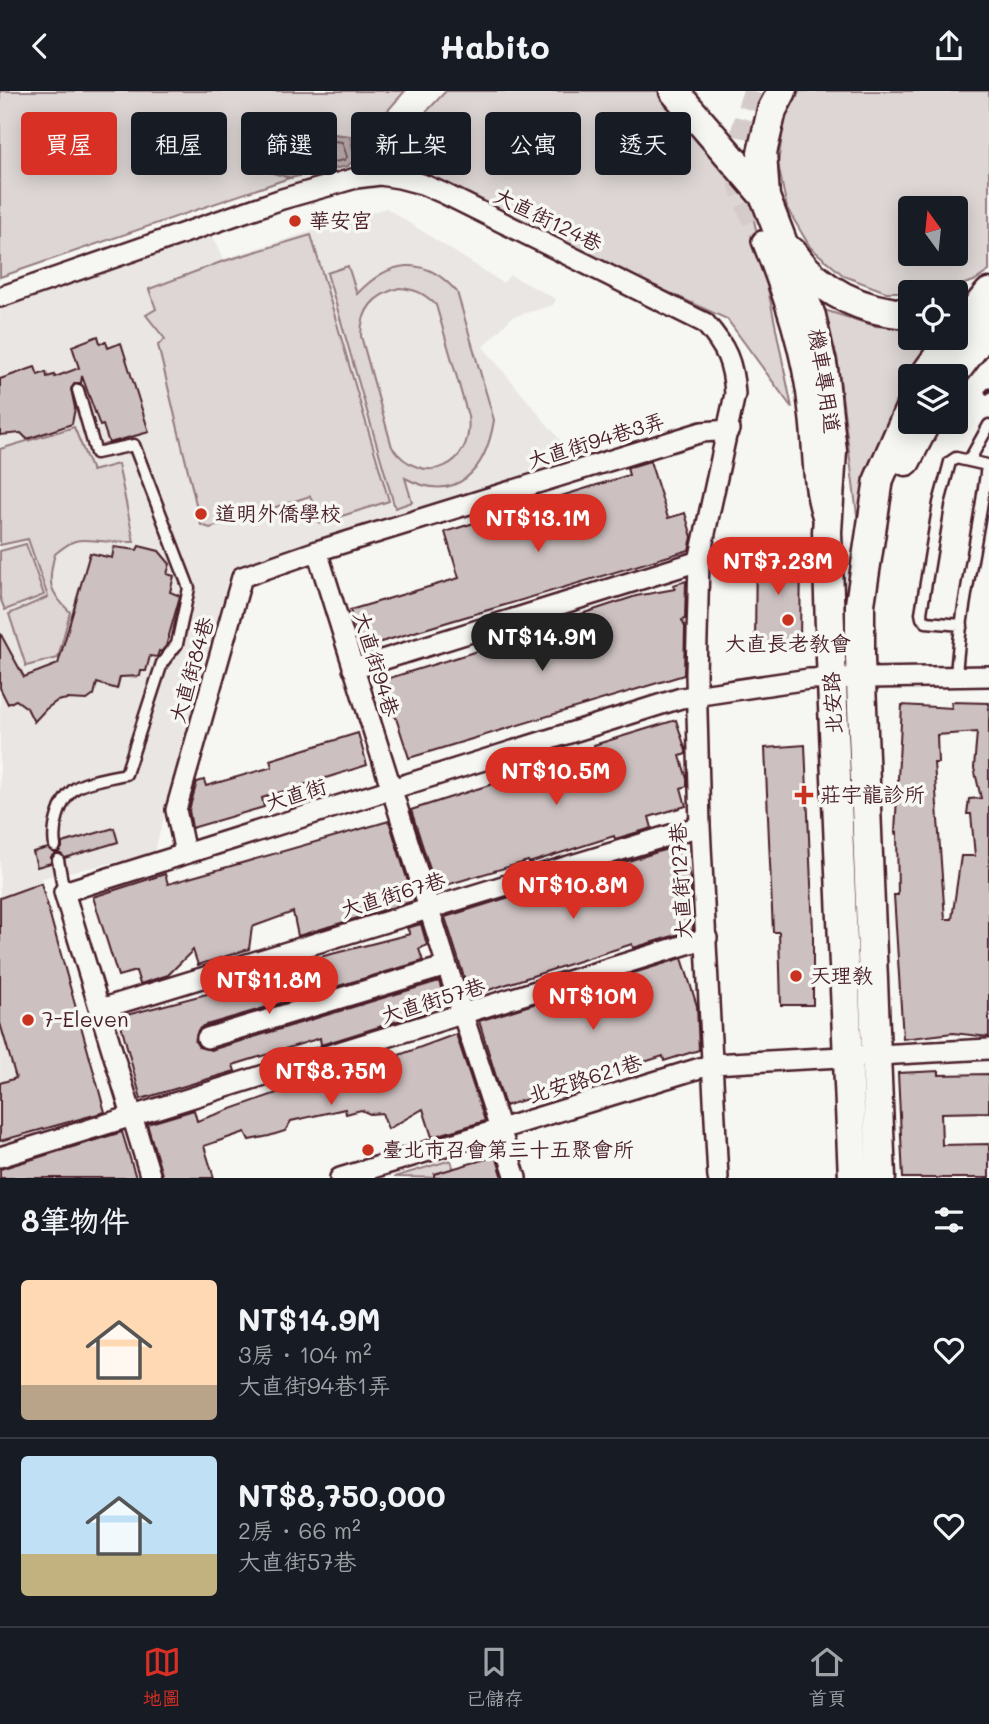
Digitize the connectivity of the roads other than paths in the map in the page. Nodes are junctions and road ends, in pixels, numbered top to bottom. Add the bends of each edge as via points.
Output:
1 (674, 91) edge
2 (782, 91) edge
3 (765, 197) junction
4 (771, 238) junction
5 (989, 293) edge
6 (0, 297) edge
7 (968, 303) edge
8 (898, 313) edge
9 (968, 318) edge
10 (989, 327) edge
11 (961, 364) edge
12 (78, 390) dead end
13 (989, 425) edge
14 (729, 430) junction
15 (899, 434) edge
16 (920, 434) edge
17 (969, 461) junction
18 (868, 547) junction
19 (317, 551) junction
20 (699, 561) junction
21 (962, 625) junction
22 (353, 669) junction
23 (989, 676) edge
24 (956, 677) junction
25 (832, 678) junction
26 (861, 678) junction
27 (696, 695) junction
28 (392, 790) junction
29 (700, 825) junction
30 (55, 846) dead end
31 (185, 853) junction
32 (58, 860) dead end
33 (64, 892) junction
34 (429, 908) junction
35 (707, 938) junction
36 (447, 966) junction
37 (100, 1009) junction
38 (464, 1015) junction
39 (207, 1038) dead end
40 (989, 1049) edge
41 (876, 1055) junction
42 (848, 1057) junction
43 (713, 1064) junction
44 (132, 1116) junction
45 (501, 1129) junction
46 (0, 1157) edge
47 (151, 1178) edge
48 (340, 1178) edge
49 (516, 1178) edge
50 (719, 1178) edge
51 (853, 1178) edge
52 (881, 1178) edge

1 - 3 main road
2 - 3 main road, 北安路 via 772,110 762,153
3 - 4 main road, 北安路
4 - 8 main road, 北安路 via 826,288 857,304
4 - 25 main road, 北安路 via 811,316 823,369 832,451 828,532
5 - 7 main road
5 - 9 main road
6 - 14 street, 大直街124巷 via 282,199 368,176 399,177 443,193 705,323 723,342 734,371 736,394
10 - 11 main road
12 - 30 lane via 96,453 134,445 190,588 177,643 162,663 126,774 74,789 61,807 52,833
13 - 17 lane
14 - 19 street, 大直街94巷3弄 via 702,432
14 - 20 street, 大直街124巷
15 - 18 main road, 北安路 via 879,479
16 - 18 main road
17 - 21 lane via 987,465
17 - 21 lane via 956,458 950,462 936,516 921,613 926,622
18 - 26 main road, 北安路 via 860,604
19 - 22 street, 大直街94巷
19 - 31 street, 大直街84巷 via 242,577 177,810
20 - 22 street
20 - 27 street, 大直街124巷
21 - 24 lane
22 - 28 street, 大直街94巷
23 - 24 street, 大直街
24 - 26 street, 大直街
25 - 26 street, 大直街
25 - 27 street, 大直街
25 - 42 main road, 北安路
26 - 41 main road, 北安路
27 - 28 street, 大直街
27 - 29 street, 大直街127巷
28 - 31 street, 大直街
28 - 34 street, 大直街94巷
29 - 34 street, 大直街67巷
29 - 35 street, 大直街127巷
31 - 33 street, 大直街
32 - 33 lane
33 - 37 street
34 - 36 street, 大直街94巷
34 - 37 street, 大直街67巷
35 - 38 street, 大直街57巷
35 - 43 street, 大直街127巷
36 - 38 street, 大直街94巷
36 - 39 street
37 - 44 street
38 - 44 street, 大直街57巷
38 - 45 street, 大直街94巷
40 - 41 street, 北安路621巷
41 - 42 street, 北安路621巷
41 - 52 main road, 北安路
42 - 43 street, 北安路621巷
42 - 51 main road, 北安路
43 - 45 street, 北安路621巷
43 - 50 street, 大直街127巷
44 - 46 street, 大直街57巷
44 - 47 street
45 - 48 street, 北安路621巷
45 - 49 street, 大直街94巷

